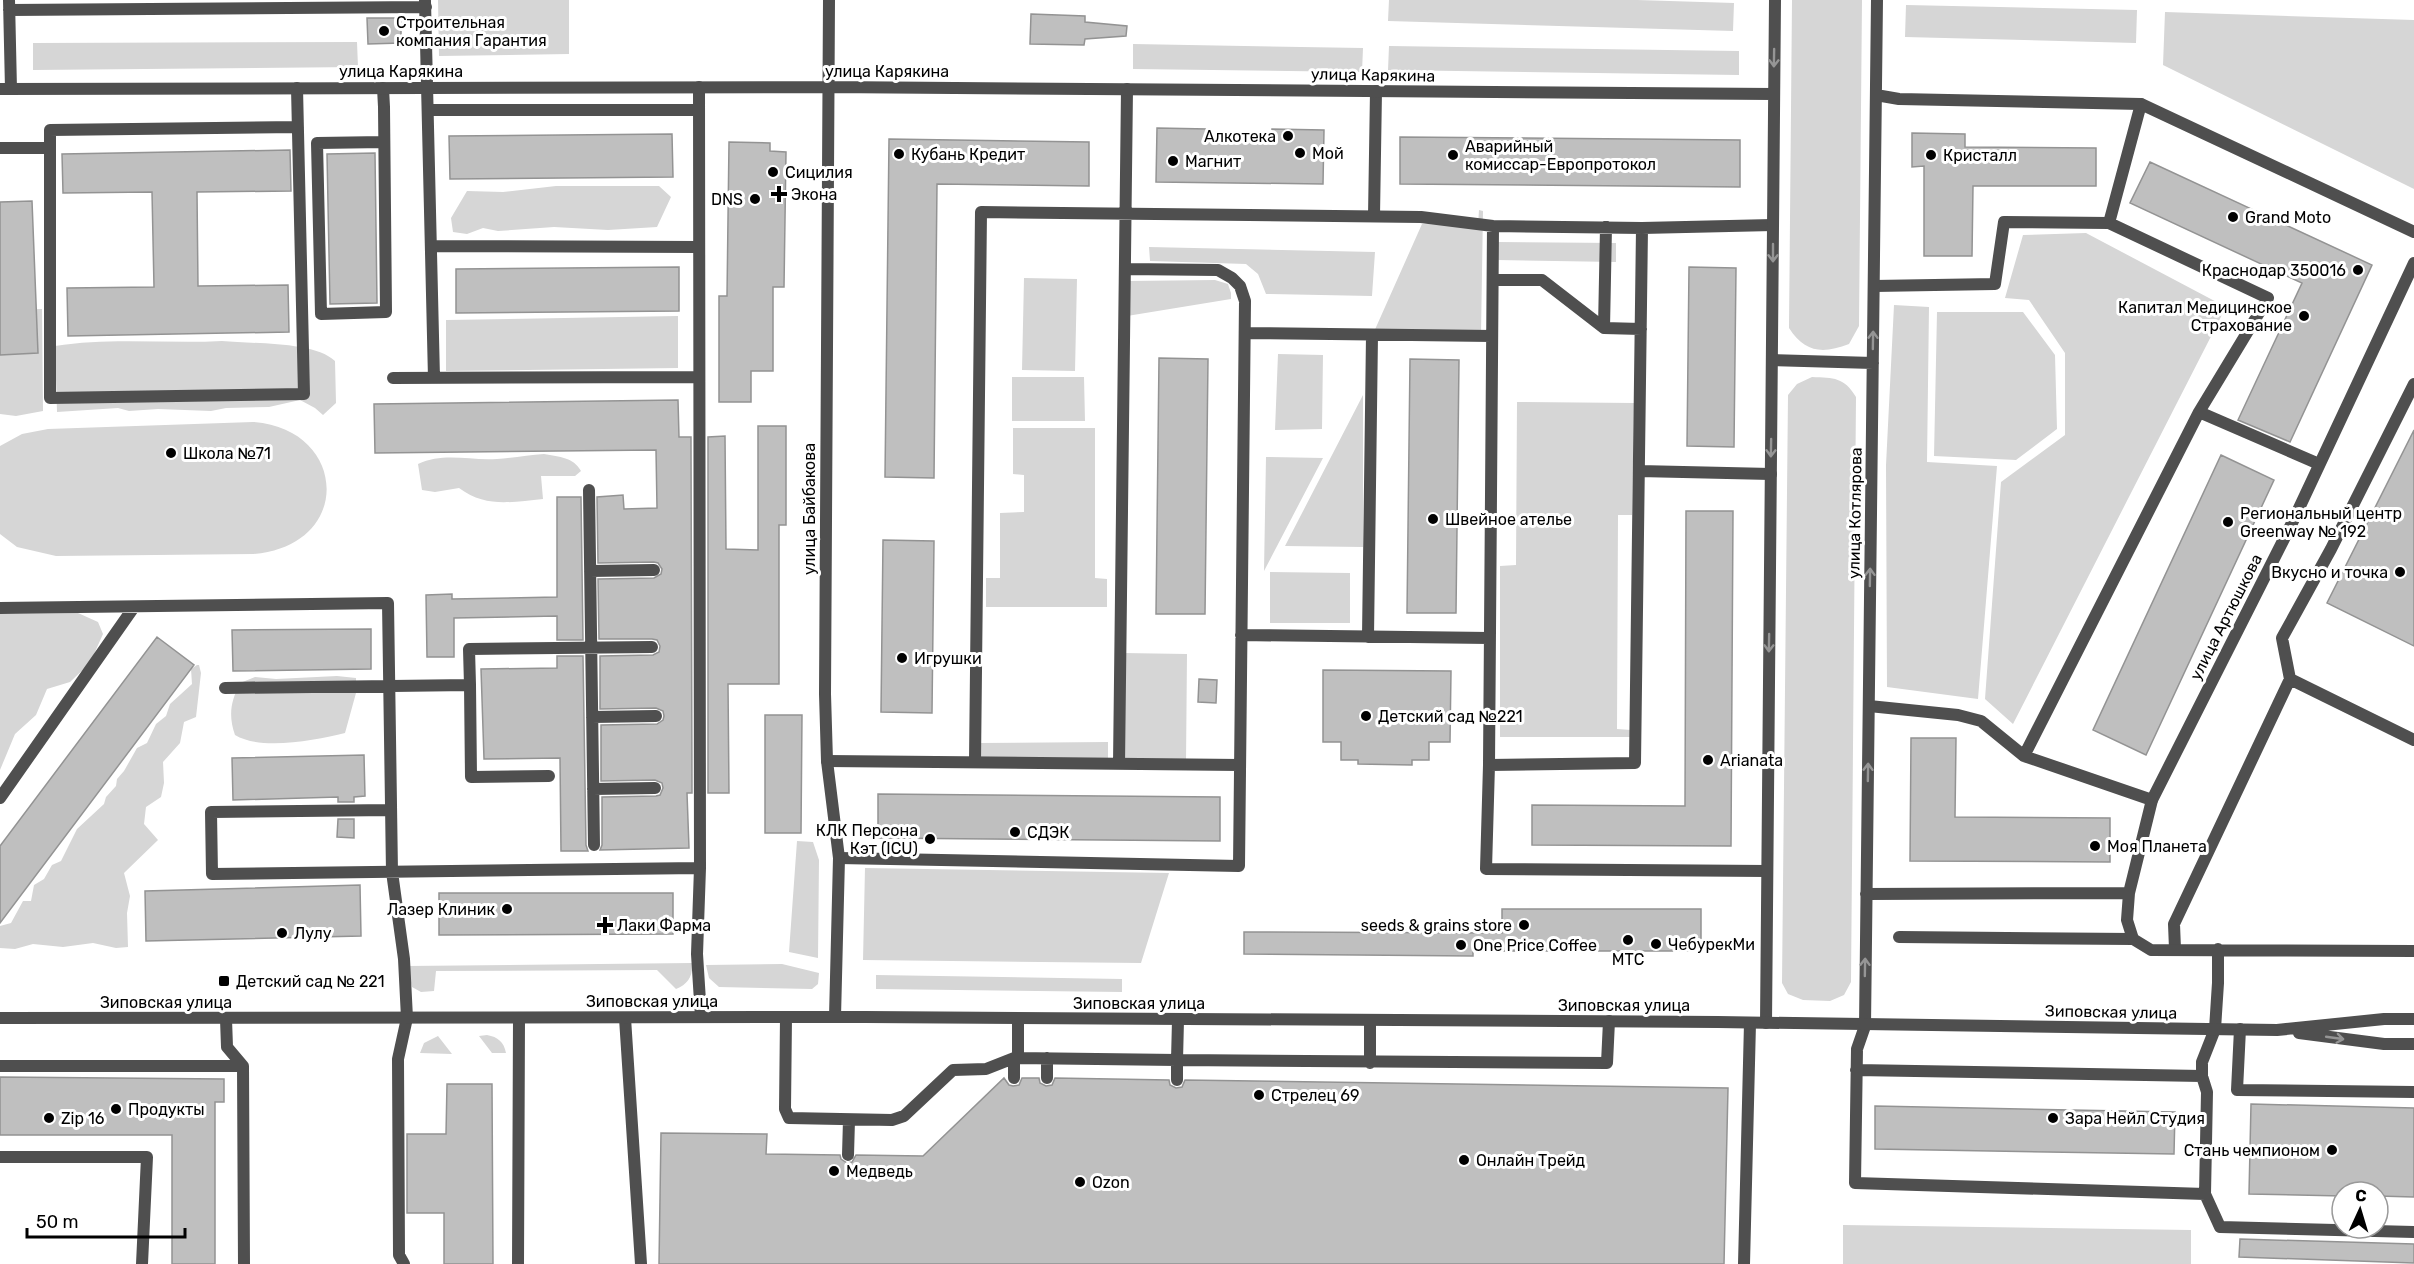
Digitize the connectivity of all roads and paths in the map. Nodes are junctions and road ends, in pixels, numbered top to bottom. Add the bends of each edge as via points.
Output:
1 (829, 0) edge
2 (1775, 0) edge
3 (1877, 0) edge
4 (257, 4) edge
5 (425, 4) edge
6 (9, 5) edge
7 (699, 87) junction
8 (828, 87) junction
9 (297, 88) junction
10 (383, 88) junction
11 (427, 88) junction
12 (5, 89) edge
13 (1127, 89) junction
14 (1376, 91) junction
15 (1774, 94) junction
16 (1876, 94) junction
17 (2141, 104) junction
18 (428, 110) junction
19 (699, 110) junction
20 (298, 128) junction
21 (384, 142) junction
22 (0, 148) edge
23 (50, 148) junction
24 (1126, 213) junction
25 (1374, 216) junction
26 (2109, 223) junction
27 (1773, 225) junction
28 (1493, 226) junction
29 (1606, 227) junction
30 (1642, 228) junction
31 (2414, 232) edge
32 (431, 246) junction
33 (699, 247) junction
34 (2414, 263) edge
35 (1125, 269) junction
36 (1493, 280) junction
37 (1874, 286) junction
38 (1604, 328) junction
39 (1641, 329) junction
40 (1245, 333) junction
41 (1372, 335) junction
42 (1492, 336) junction
43 (1772, 360) junction
44 (1873, 363) junction
45 (699, 377) junction
46 (393, 378) dead end
47 (434, 378) junction
48 (2414, 384) edge
49 (2199, 412) junction
50 (2319, 464) junction
51 (1639, 471) junction
52 (1771, 474) junction
53 (589, 490) dead end
54 (654, 570) dead end
55 (590, 571) junction
56 (134, 606) junction
57 (0, 608) edge
58 (1241, 635) junction
59 (1368, 637) junction
60 (1489, 638) junction
61 (652, 646) dead end
62 (591, 648) junction
63 (2290, 679) junction
64 (470, 685) junction
65 (389, 686) junction
66 (225, 688) dead end
67 (1869, 706) junction
68 (656, 716) dead end
69 (592, 717) junction
70 (2414, 740) edge
71 (2024, 756) junction
72 (826, 761) junction
73 (975, 762) junction
74 (1119, 764) junction
75 (1240, 765) junction
76 (1489, 765) junction
77 (549, 776) dead end
78 (655, 788) dead end
79 (593, 789) junction
80 (0, 798) edge
81 (2152, 800) junction
82 (391, 810) junction
83 (594, 845) dead end
84 (839, 858) junction
85 (700, 868) junction
86 (1767, 871) junction
87 (392, 872) junction
88 (2129, 893) junction
89 (1866, 894) junction
90 (1899, 937) dead end
91 (2133, 939) junction
92 (2175, 949) junction
93 (2218, 949) junction
94 (2414, 951) edge
95 (701, 1017) junction
96 (786, 1017) junction
97 (835, 1017) junction
98 (0, 1018) edge
99 (407, 1018) junction
100 (519, 1018) junction
101 (625, 1018) junction
102 (226, 1019) junction
103 (1018, 1019) junction
104 (2414, 1019) edge
105 (1178, 1020) junction
106 (1370, 1021) junction
107 (1609, 1021) junction
108 (1750, 1023) junction
109 (1766, 1023) junction
110 (1865, 1026) junction
111 (2215, 1029) junction
112 (2240, 1029) junction
113 (2277, 1030) junction
114 (2414, 1044) edge
115 (1016, 1058) junction
116 (1047, 1058) junction
117 (1177, 1060) junction
118 (1370, 1063) junction
119 (0, 1066) edge
120 (243, 1066) junction
121 (1856, 1070) junction
122 (2202, 1076) junction
123 (1014, 1078) dead end
124 (1047, 1078) dead end
125 (1177, 1080) dead end
126 (2414, 1092) edge
127 (849, 1120) junction
128 (848, 1155) dead end
129 (0, 1157) edge
130 (2205, 1194) junction
131 (2414, 1232) edge
132 (142, 1264) edge
133 (243, 1264) edge
134 (404, 1264) edge
135 (518, 1264) edge
136 (641, 1264) edge
137 (1744, 1264) edge

1 - 8 street, улица Байбакова
2 -> 15 street
3 - 16 street, улица Котлярова
4 - 5 street
4 - 6 street
5 - 11 street
6 - 12 street
7 - 8 street, улица Карякина
7 - 11 street, улица Карякина
7 - 19 street
8 - 13 street, улица Карякина
8 - 72 street, улица Байбакова
9 - 10 street, улица Карякина
9 - 12 street, улица Карякина
9 - 20 street
10 - 11 street, улица Карякина
10 - 21 street
11 - 18 street
13 - 14 street, улица Карякина
13 - 24 street
14 - 15 street, улица Карякина
14 - 25 street
15 - 27 street
16 - 17 street via 1899,99
16 - 37 street, улица Котлярова
17 - 26 street
17 - 31 street
18 - 19 street
18 - 32 street
19 - 33 street
20 - 23 street via 50,130
20 - 23 street via 304,394 50,398
21 - 21 street via 386,312 321,314 317,143
22 - 23 street
24 - 25 street
24 - 35 street
24 - 73 street via 981,212
25 - 28 street
26 - 37 street via 2004,222 1995,284
26 - 49 street via 2268,298
27 - 30 street
27 -> 43 street
28 - 29 street
28 - 36 street
29 - 30 street
29 - 38 street
30 - 39 street
32 - 33 street
32 - 47 street
33 - 45 street
34 - 50 street, улица Артюшкова
35 - 40 street via 1218,270 1240,286 1245,301
35 - 74 street
36 - 38 street via 1542,280
36 - 42 street
44 -> 37 street, улица Котлярова
38 - 39 street
39 - 51 street
40 - 41 street
40 - 58 street
41 - 42 street
41 - 59 street
42 - 60 street
43 - 44 street
43 -> 52 street
67 -> 44 street, улица Котлярова
45 - 47 street
45 - 85 street
46 - 47 street
48 - 63 street via 2282,638
49 - 50 street
49 - 71 street
50 - 81 street, улица Артюшкова
51 - 52 street
51 - 76 street via 1635,763
52 -> 86 street
53 - 55 street
54 - 55 street
55 - 62 street
56 - 57 street
56 - 65 street via 388,603
56 - 80 street
58 - 59 street
58 - 75 street
59 - 60 street
60 - 76 street
61 - 62 street
62 - 64 street via 469,649
62 - 69 street
63 - 70 street
63 - 92 street via 2174,924
64 - 65 street
64 - 77 street via 471,777
65 - 66 street
65 - 82 street
67 - 71 street via 1958,714 1981,721
89 -> 67 street, улица Котлярова
68 - 69 street
69 - 79 street
71 - 81 street
72 - 73 street
72 - 84 street, улица Байбакова
73 - 74 street
74 - 75 street
75 - 84 street via 1239,866
76 - 86 street via 1486,869
78 - 79 street
79 - 83 street
81 - 88 street, улица Артюшкова
82 - 87 street
82 - 87 street via 211,812 212,874
84 - 97 street, улица Байбакова
85 - 87 street
85 - 95 street via 697,954
86 - 109 street
87 - 99 street via 404,959
88 - 89 street
88 - 91 street, улица Артюшкова via 2127,920
110 -> 89 street, улица Котлярова
90 - 91 street
91 - 92 street via 2151,950
92 - 93 street
93 - 94 street
93 - 111 street
95 - 96 street, Зиповская улица
95 - 101 street, Зиповская улица
96 - 97 street, Зиповская улица
96 - 127 street via 789,1118
97 - 103 street, Зиповская улица
98 - 102 street, Зиповская улица
99 - 100 street, Зиповская улица
99 - 102 street, Зиповская улица
99 - 134 street via 398,1059 399,1255
100 - 101 street, Зиповская улица
100 - 135 street
101 - 136 street
102 - 120 street via 227,1047
103 - 105 street, Зиповская улица
103 - 115 street
104 - 113 street, Зиповская улица
105 - 106 street, Зиповская улица
105 - 117 street
106 - 107 street, Зиповская улица
106 - 118 street
107 - 108 street, Зиповская улица
107 - 118 street via 1607,1064
108 - 109 street, Зиповская улица
108 - 137 street
109 - 110 street, Зиповская улица
110 - 111 street, Зиповская улица
110 - 121 street, улица Котлярова via 1857,1049
111 - 112 street, Зиповская улица
111 - 122 street via 2202,1062
112 - 113 street, Зиповская улица
112 - 126 street via 2237,1090
113 -> 114 street, Зиповская улица via 2384,1044
115 - 116 street
115 - 123 street
115 - 127 street via 986,1069 952,1070 899,1120
116 - 117 street
116 - 124 street
117 - 118 street
117 - 125 street
119 - 120 street
120 - 133 street
121 - 122 street
121 - 130 street, улица Котлярова via 1855,1183
122 - 130 street via 2207,1092
127 - 128 street
129 - 132 street via 147,1157
130 - 131 street via 2220,1227

